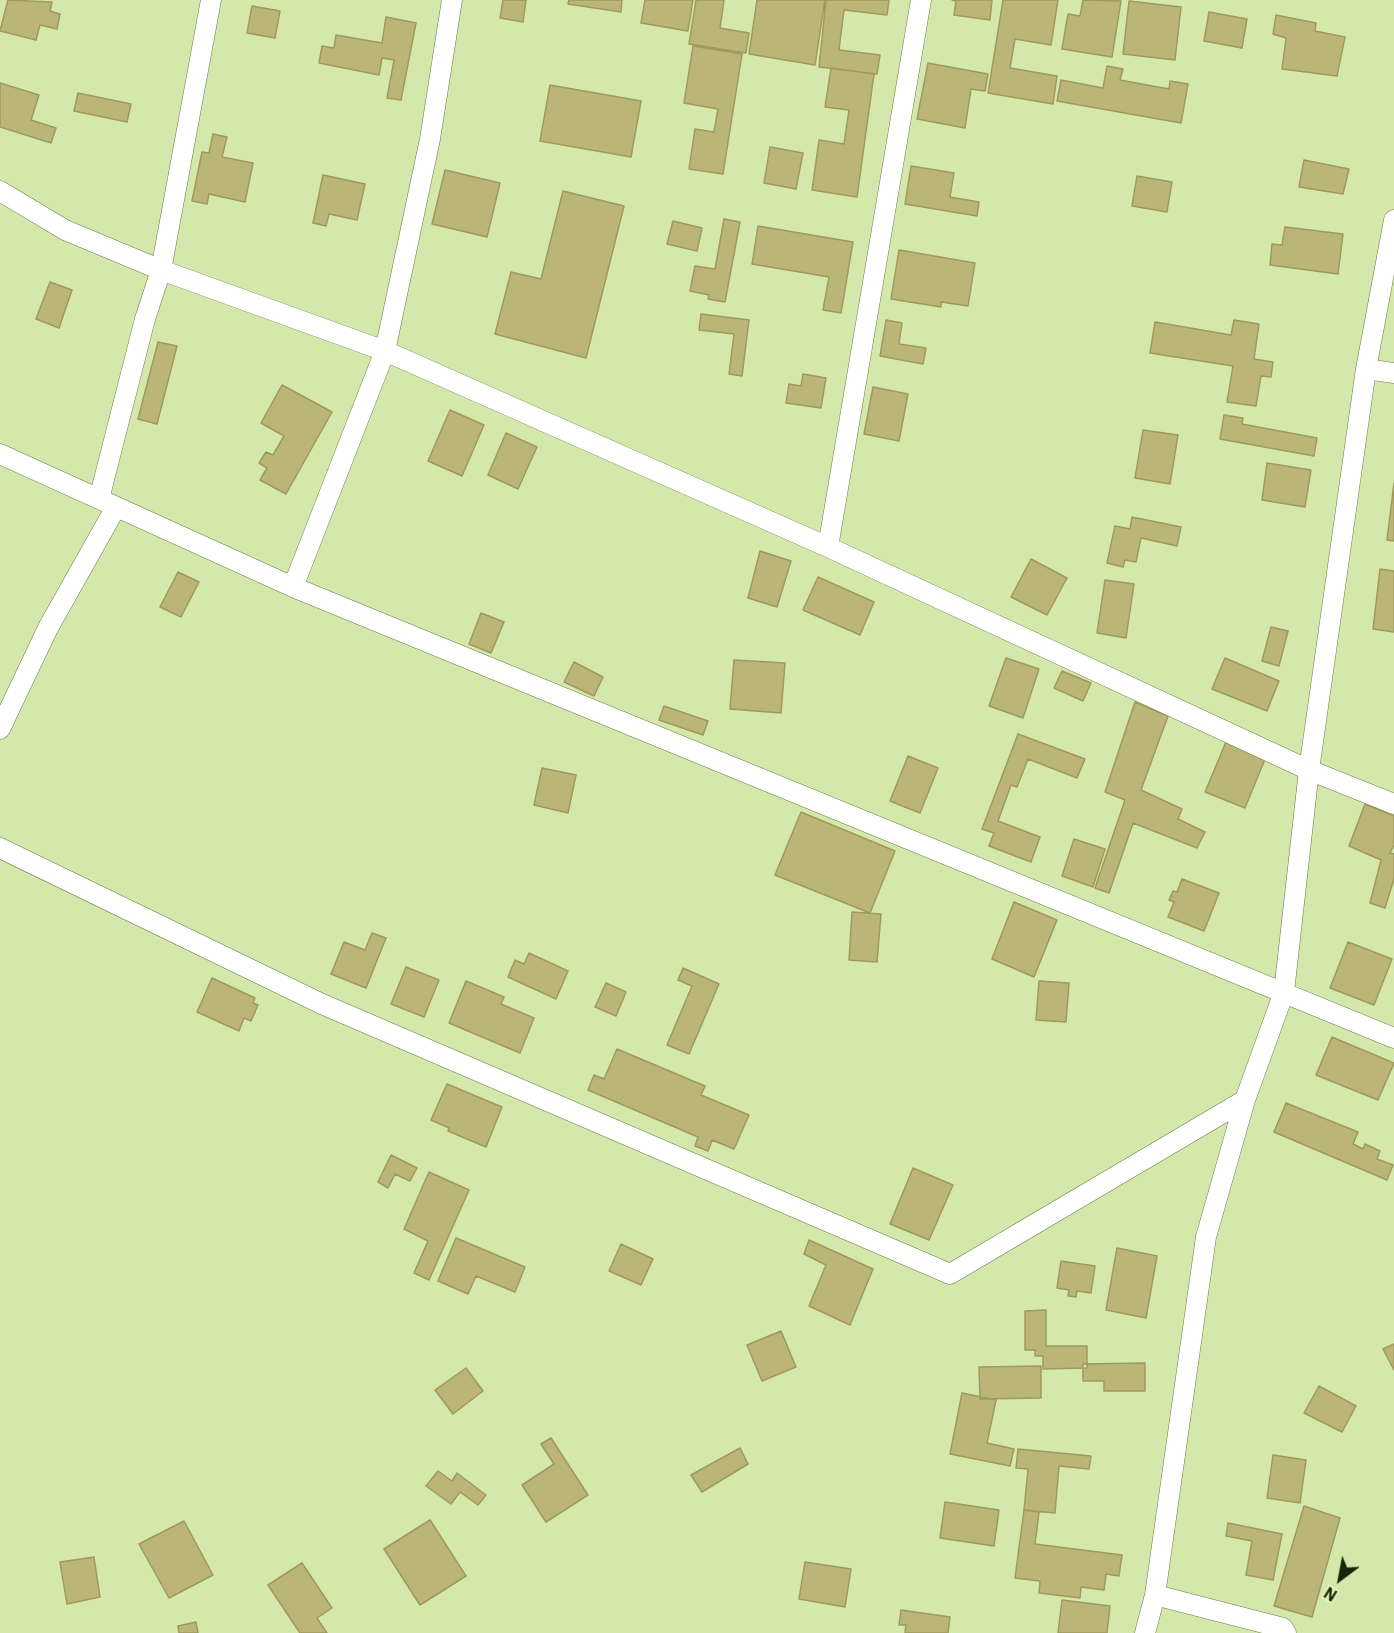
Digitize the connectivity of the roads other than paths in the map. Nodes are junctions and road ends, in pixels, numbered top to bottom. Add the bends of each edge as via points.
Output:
1 (211, 0) edge
2 (452, 0) edge
3 (921, 0) edge
4 (0, 191) edge
5 (1394, 220) edge
6 (161, 270) junction
7 (385, 351) junction
8 (1366, 369) junction
9 (1394, 373) edge
10 (0, 454) edge
11 (107, 503) junction
12 (828, 547) junction
13 (293, 588) junction
14 (0, 729) edge
15 (1309, 770) junction
16 (1394, 804) edge
17 (0, 848) edge
18 (1284, 992) junction
19 (1394, 1038) edge
20 (1245, 1100) junction
21 (1155, 1595) junction
22 (1145, 1633) edge
23 (1286, 1633) edge

1 - 6 street
2 - 7 street via 430,139
3 - 12 street
4 - 6 street via 66,230
5 - 8 street
6 - 7 street
6 - 11 street via 145,319
7 - 12 street
7 - 13 street
8 - 9 street
8 - 15 street
10 - 11 street
11 - 13 street
11 - 14 street
12 - 15 street
13 - 18 street
15 - 16 street
15 - 18 street
17 - 20 street via 322,1004 950,1274
18 - 19 street
18 - 20 street
20 - 21 street via 1206,1237
21 - 22 street
21 - 23 street via 1283,1628

